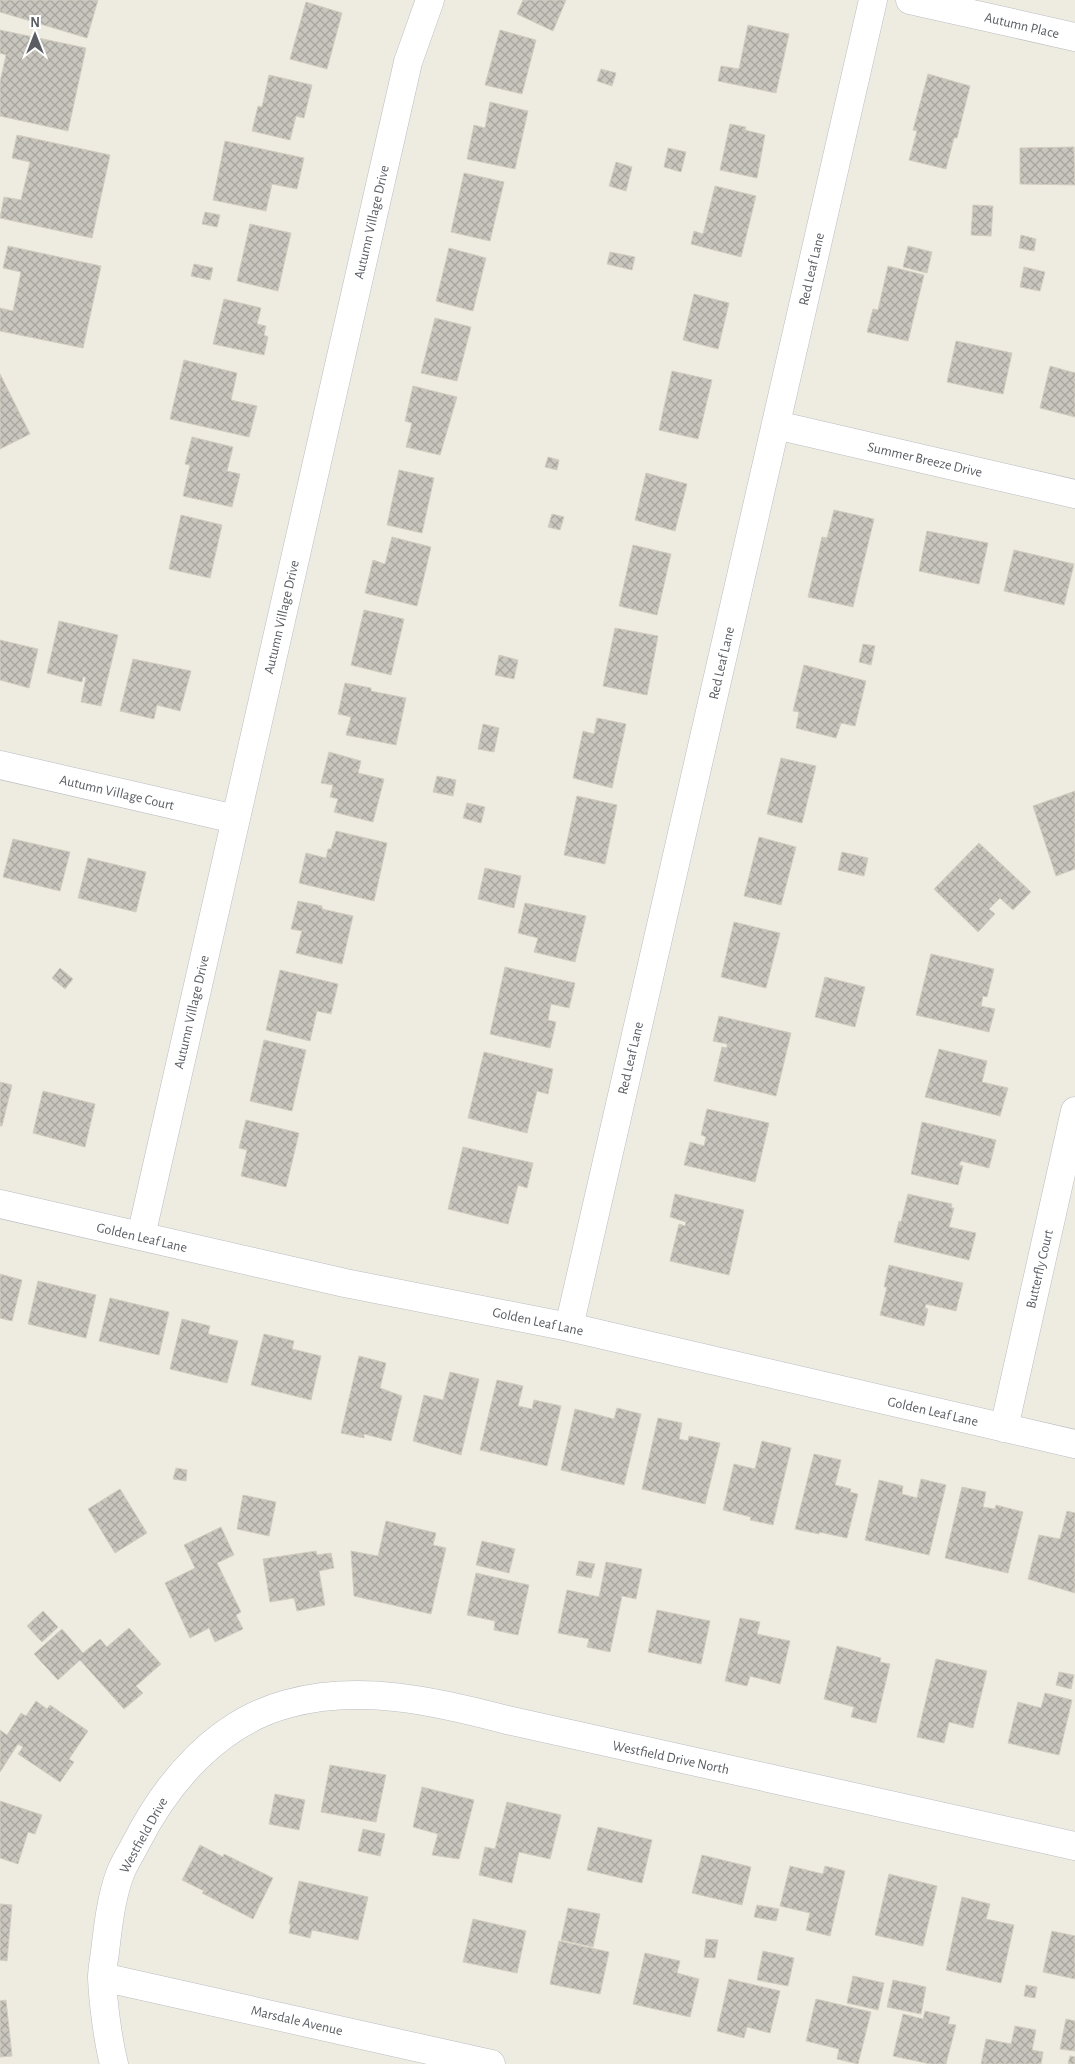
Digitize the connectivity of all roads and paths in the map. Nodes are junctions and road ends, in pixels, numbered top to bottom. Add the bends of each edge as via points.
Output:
1 (430, 0) edge
2 (873, 0) edge
3 (910, 0) edge
4 (1075, 37) edge
5 (776, 425) junction
6 (1075, 494) edge
7 (0, 765) edge
8 (235, 820) junction
9 (1075, 1111) edge
10 (0, 1204) edge
11 (141, 1236) junction
12 (569, 1327) junction
13 (1004, 1428) junction
14 (1075, 1444) edge
15 (266, 1712) joint
16 (1075, 1846) edge
17 (102, 1977) junction
18 (114, 2064) edge
19 (491, 2064) edge

1 - 8 street, Autumn Village Drive via 408,62
2 - 5 street, Red Leaf Lane
3 - 4 street, Autumn Place
5 - 6 street, Summer Breeze Drive
5 - 12 street, Red Leaf Lane
7 - 8 street, Autumn Village Court
8 - 11 street, Autumn Village Drive
9 - 13 street, Butterfly Court
10 - 11 street, Golden Leaf Lane
11 - 12 street, Golden Leaf Lane via 345,1283
12 - 13 street, Golden Leaf Lane
13 - 14 street, Golden Leaf Lane
15 - 16 street, Westfield Drive North via 324,1696 410,1699
15 - 17 street, Westfield Drive via 218,1740 193,1760 161,1799 120,1874 109,1921
17 - 18 street, Westfield Drive
17 - 19 street, Marsdale Avenue

